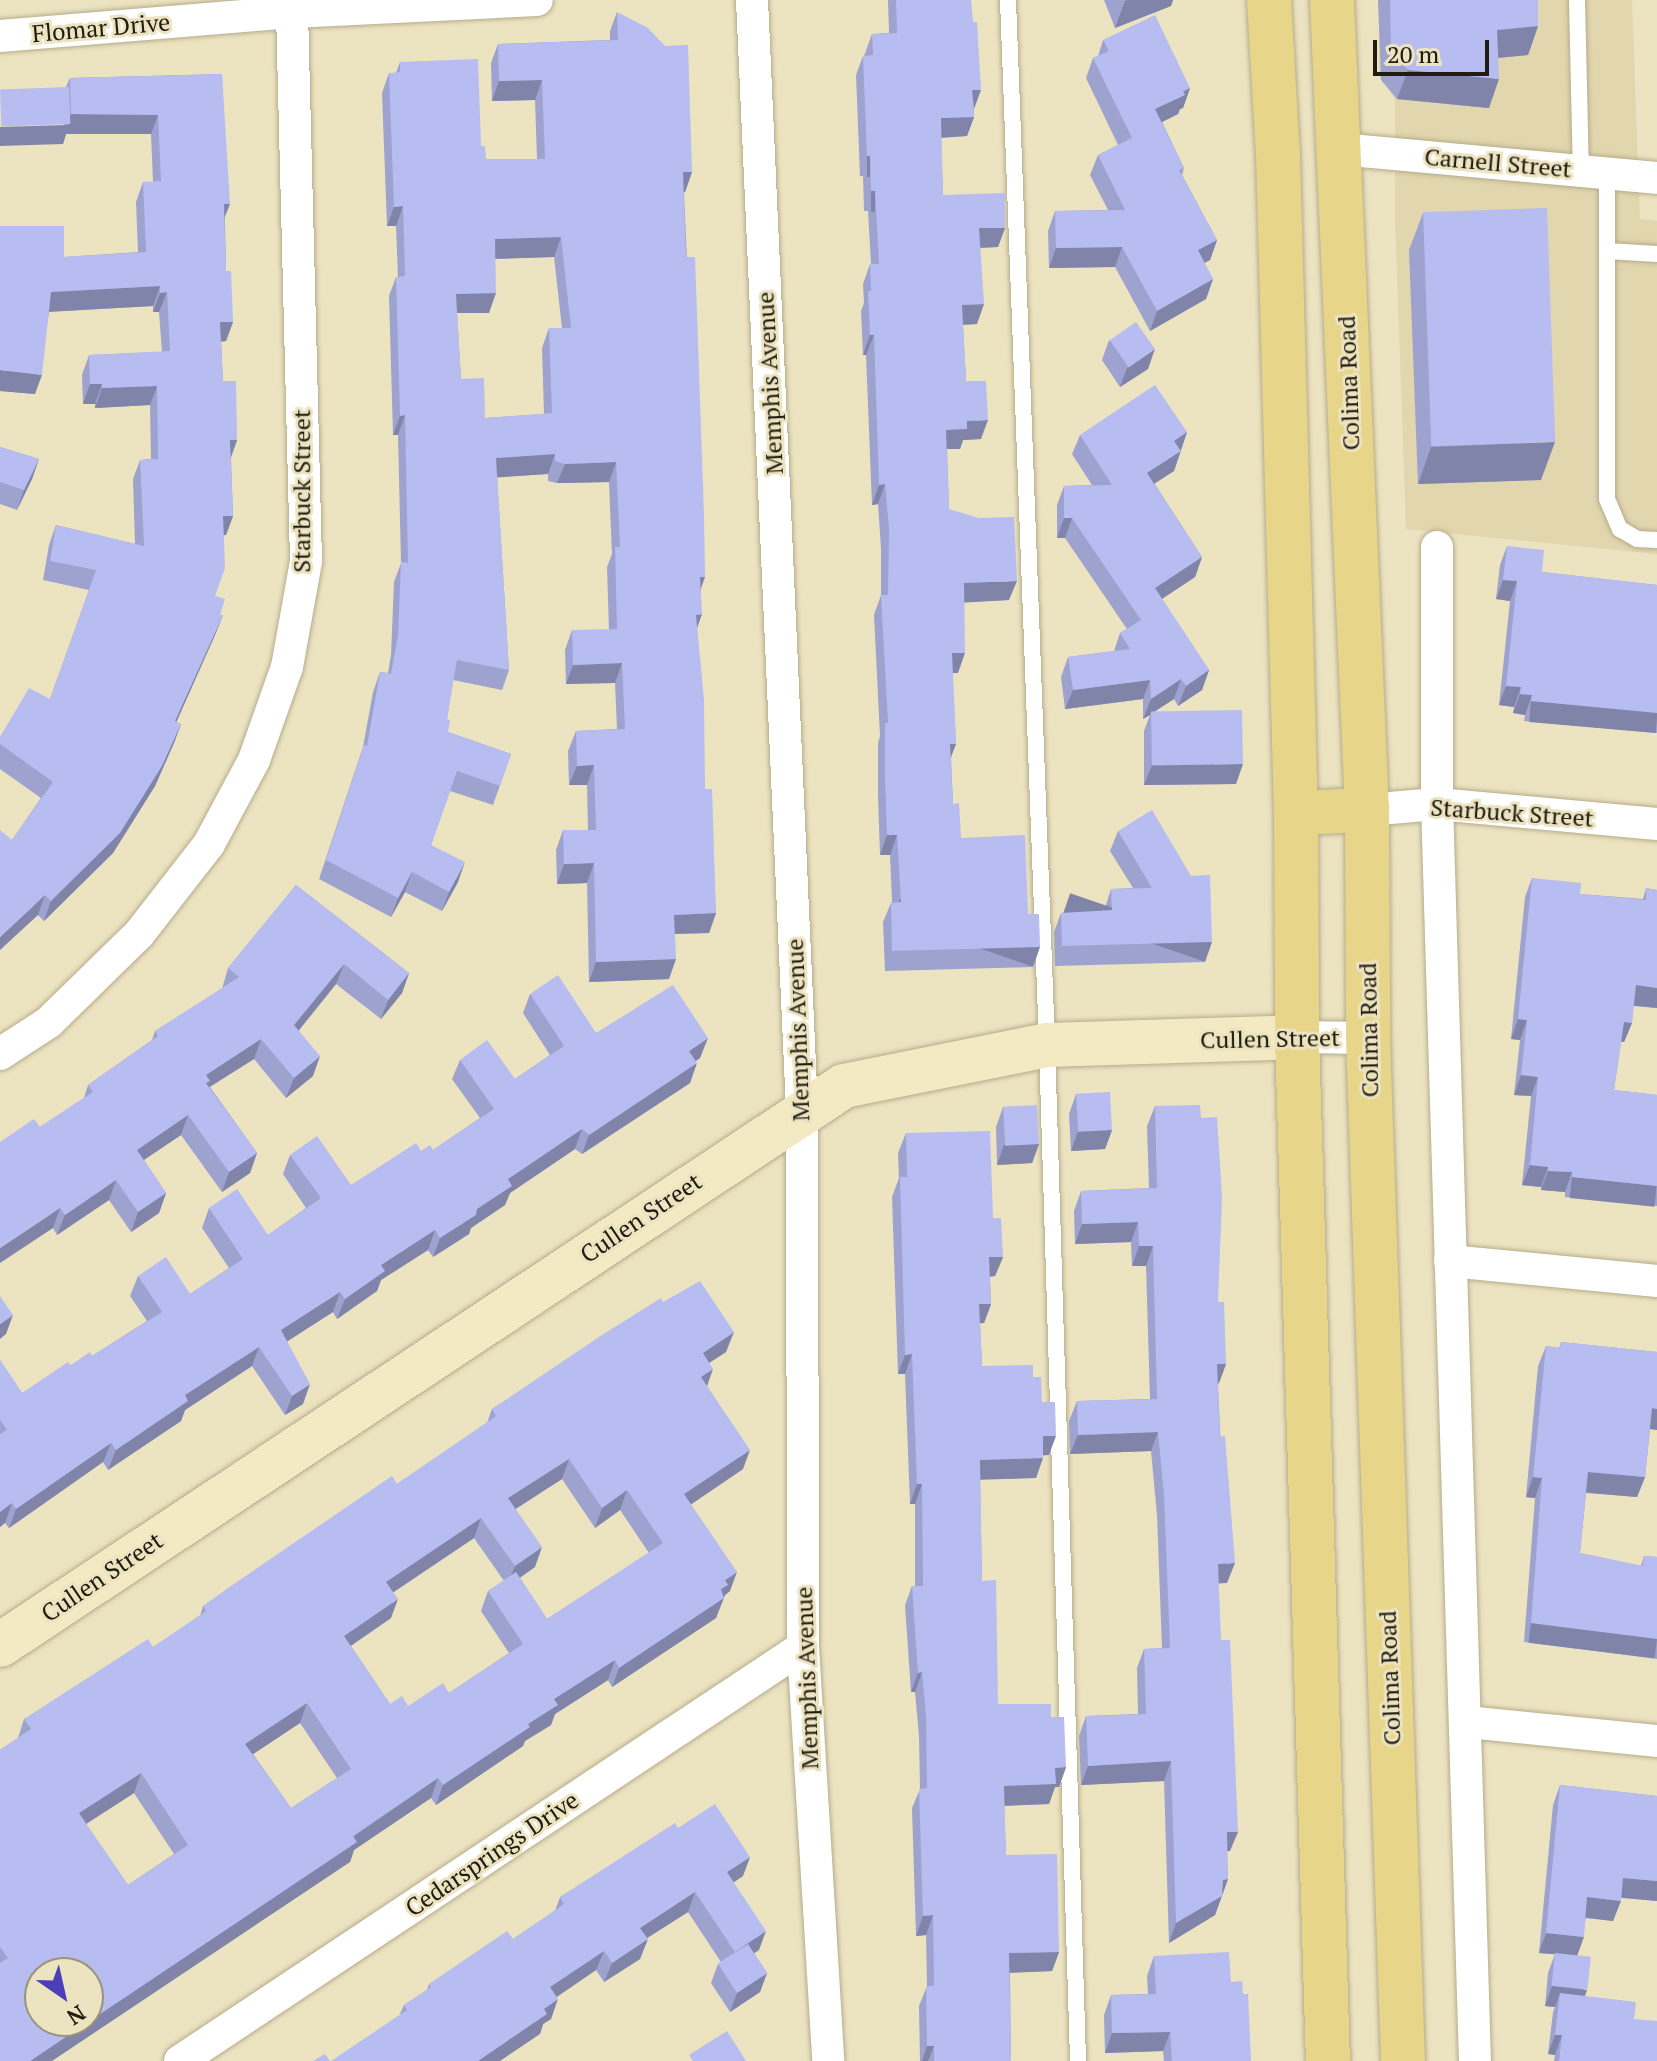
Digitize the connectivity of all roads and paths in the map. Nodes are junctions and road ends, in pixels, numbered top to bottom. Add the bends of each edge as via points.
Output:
1 (537, 0) edge
2 (752, 0) edge
3 (1008, 0) edge
4 (1269, 0) edge
5 (1332, 0) edge
6 (1577, 0) edge
7 (292, 12) junction
8 (0, 36) edge
9 (1339, 149) junction
10 (1278, 154) junction
11 (1594, 172) junction
12 (1657, 178) edge
13 (1607, 251) junction
14 (1657, 254) edge
15 (1657, 540) edge
16 (1437, 547) dead end
17 (1437, 804) junction
18 (1367, 810) junction
19 (1296, 813) junction
20 (1657, 824) edge
21 (1297, 1037) junction
22 (1368, 1038) junction
23 (1047, 1045) junction
24 (0, 1054) edge
25 (802, 1111) junction
26 (1450, 1261) junction
27 (1657, 1281) edge
28 (0, 1645) edge
29 (803, 1647) junction
30 (1467, 1722) junction
31 (1657, 1741) edge
32 (180, 2061) edge
33 (828, 2061) edge
34 (1078, 2061) edge
35 (1328, 2061) edge
36 (1403, 2061) edge
37 (1475, 2061) edge

1 - 7 street, Flomar Drive
2 - 25 street, Memphis Avenue
3 - 23 lane
4 - 10 main road
5 - 9 main road, Colima Road
6 - 11 lane
7 - 8 street, Flomar Drive
7 - 24 street, Starbuck Street via 306,561 287,667 254,760 209,844 139,934 49,1022
9 - 10 main road
9 - 11 street, Carnell Street
9 - 18 main road, Colima Road
10 - 19 main road
11 - 12 street, Carnell Street
11 - 13 lane
13 - 14 lane
13 - 15 lane via 1607,499 1620,529 1637,539
16 - 17 street
17 - 18 street, Starbuck Street
17 - 20 street, Starbuck Street
17 - 26 street
18 - 19 main road
18 - 22 main road, Colima Road
19 - 21 main road
21 - 22 street, Cullen Street
21 - 23 street, Cullen Street
21 - 35 main road
22 - 36 main road, Colima Road
23 - 25 street, Cullen Street via 844,1086
23 - 34 lane
25 - 28 street, Cullen Street
25 - 29 street, Memphis Avenue
26 - 27 street
26 - 30 street
29 - 32 street, Cedarsprings Drive
29 - 33 street, Memphis Avenue
30 - 31 street
30 - 37 street

